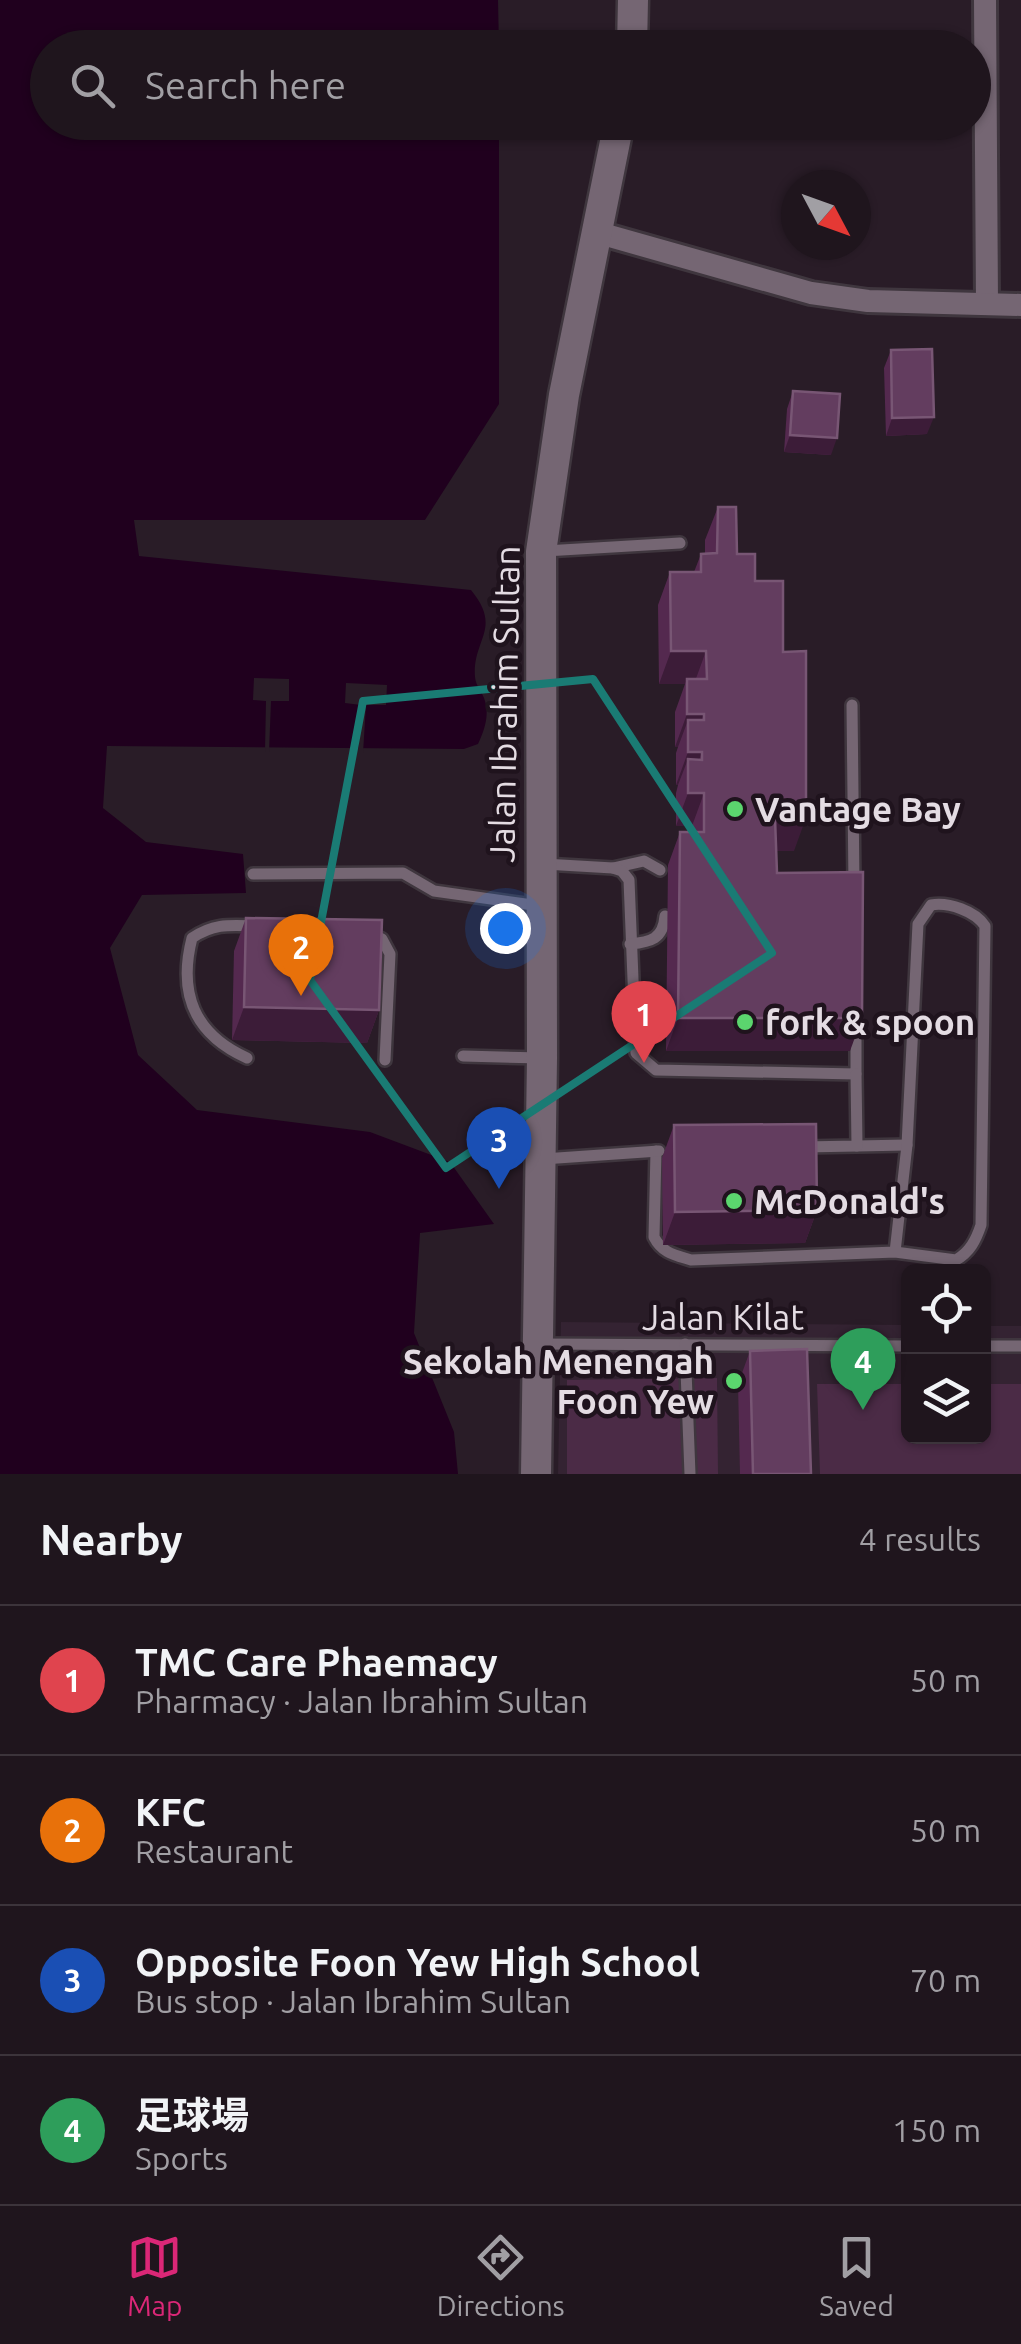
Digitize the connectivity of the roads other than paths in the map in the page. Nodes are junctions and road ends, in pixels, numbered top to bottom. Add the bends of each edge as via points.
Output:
1 (632, 0) edge
2 (985, 0) edge
3 (632, 30) edge
4 (985, 30) edge
5 (616, 140) edge
6 (986, 140) edge
7 (599, 233) junction
8 (987, 304) junction
9 (1021, 305) edge
10 (680, 544) dead end
11 (541, 552) junction
12 (852, 705) dead end
13 (540, 864) junction
14 (614, 868) junction
15 (660, 870) dead end
16 (253, 874) dead end
17 (540, 906) junction
18 (854, 907) edge
19 (665, 916) dead end
20 (278, 927) edge
21 (356, 932) edge
22 (630, 944) junction
23 (856, 1018) edge
24 (463, 1056) dead end
25 (247, 1058) dead end
26 (542, 1058) junction
27 (385, 1060) dead end
28 (856, 1074) junction
29 (907, 1145) junction
30 (857, 1146) junction
31 (790, 1147) edge
32 (675, 1150) edge
33 (656, 1151) junction
34 (538, 1159) junction
35 (895, 1252) junction
36 (536, 1344) junction
37 (685, 1344) junction
38 (901, 1346) edge
39 (991, 1346) edge
40 (1021, 1346) edge
41 (536, 1474) edge
42 (690, 1474) edge

1 - 3 street
2 - 4 street
5 - 7 street, Jalan Ibrahim Sultan
6 - 8 street
7 - 8 street via 811,294
7 - 11 street, Jalan Ibrahim Sultan via 564,395
8 - 9 street
10 - 11 lane
11 - 13 street, Jalan Ibrahim Sultan
12 - 18 lane
13 - 14 lane
13 - 17 street, Jalan Ibrahim Sultan
14 - 15 lane via 644,861
14 - 22 lane via 628,880
16 - 17 lane via 403,873 434,891
17 - 26 street, Jalan Ibrahim Sultan
19 - 22 lane via 656,939
20 - 25 lane via 220,924 192,938 184,968 213,1040
21 - 27 lane via 376,933 390,954
22 - 28 lane via 636,1053 656,1070
23 - 28 lane
24 - 26 lane
26 - 34 street, Jalan Ibrahim Sultan
28 - 30 lane
29 - 30 lane
29 - 35 lane
29 - 35 lane via 918,924 940,903 977,916 985,926 981,1225 956,1260
30 - 31 lane
32 - 33 lane
33 - 34 lane
33 - 35 lane via 654,1238 672,1254 691,1260
34 - 36 street, Jalan Ibrahim Sultan
36 - 37 lane, Jalan Kilat
36 - 41 street, Jalan Ibrahim Sultan
37 - 38 lane, Jalan Kilat
37 - 42 lane
39 - 40 lane

